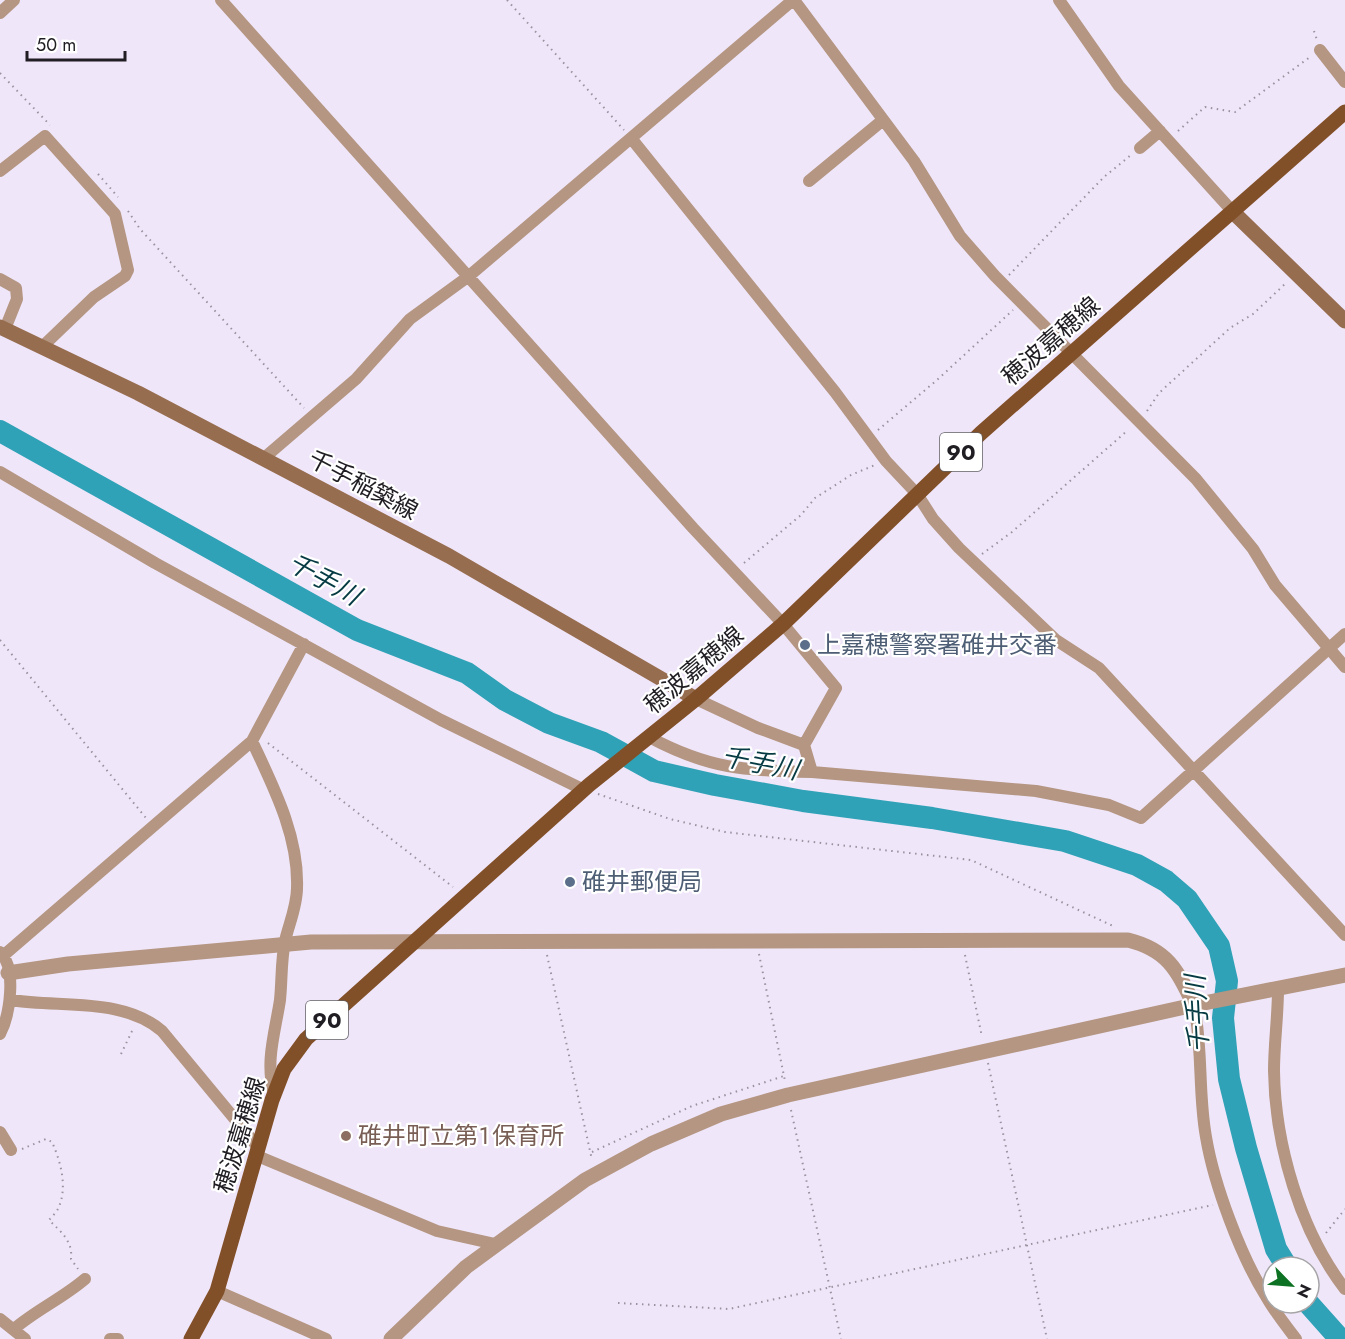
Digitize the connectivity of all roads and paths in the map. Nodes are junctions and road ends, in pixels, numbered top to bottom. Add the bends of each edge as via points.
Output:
1 (14, 0) edge
2 (221, 0) edge
3 (507, 0) edge
4 (794, 0) edge
5 (1059, 0) edge
6 (0, 13) edge
7 (1320, 50) joint
8 (0, 73) edge
9 (1345, 82) edge
10 (1345, 112) edge
11 (883, 120) junction
12 (57, 132) dead end
13 (1164, 136) junction
14 (631, 138) junction
15 (1140, 148) joint
16 (0, 171) edge
17 (97, 174) dead end
18 (809, 180) dead end
19 (120, 200) dead end
20 (127, 210) dead end
21 (1234, 213) junction
22 (1296, 273) junction
23 (470, 276) junction
24 (0, 279) edge
25 (1001, 282) junction
26 (1022, 302) junction
27 (1345, 321) edge
28 (2, 328) edge
29 (42, 347) junction
30 (1072, 352) junction
31 (312, 417) junction
32 (1138, 422) junction
33 (868, 438) junction
34 (264, 458) junction
35 (886, 461) junction
36 (0, 472) edge
37 (917, 494) junction
38 (972, 561) junction
39 (734, 572) junction
40 (783, 624) junction
41 (1345, 634) edge
42 (0, 640) edge
43 (304, 644) junction
44 (1328, 649) junction
45 (1345, 667) edge
46 (696, 699) junction
47 (254, 737) junction
48 (646, 739) junction
49 (804, 745) junction
50 (1193, 770) junction
51 (812, 772) junction
52 (586, 787) junction
53 (152, 825) junction
54 (464, 896) junction
55 (1345, 935) edge
56 (962, 940) junction
57 (416, 942) junction
58 (757, 942) junction
59 (1136, 942) junction
60 (544, 943) junction
61 (284, 944) junction
62 (2, 953) edge
63 (1345, 975) edge
64 (6, 978) edge
65 (1274, 989) junction
66 (11, 1000) junction
67 (1194, 1005) junction
68 (139, 1016) junction
69 (0, 1034) edge
70 (985, 1052) junction
71 (121, 1054) dead end
72 (784, 1076) junction
73 (274, 1094) junction
74 (788, 1095) junction
75 (0, 1132) edge
76 (11, 1150) joint
77 (256, 1150) junction
78 (591, 1153) junction
79 (594, 1175) junction
80 (1224, 1203) junction
81 (1345, 1209) edge
82 (495, 1244) junction
83 (1027, 1244) junction
84 (1317, 1244) junction
85 (85, 1279) joint
86 (830, 1288) junction
87 (1345, 1289) edge
88 (217, 1292) junction
89 (618, 1303) dead end
90 (0, 1319) edge
91 (14, 1329) junction
92 (25, 1339) edge
93 (110, 1339) edge
94 (118, 1339) edge
95 (191, 1339) edge
96 (326, 1339) edge
97 (391, 1339) edge
98 (841, 1339) edge
99 (1047, 1339) edge
100 (1296, 1339) edge

1 - 6 street
2 - 23 street
3 - 14 path
4 - 11 street
4 - 14 street
5 - 13 street via 1119,86
7 - 9 street
7 - 13 path via 1235,112 1205,107
8 - 12 path
10 - 21 main road, 穂波嘉穂線 / 90
11 - 18 street
11 - 25 street via 914,161 960,236
13 - 15 street
13 - 21 street
14 - 23 street
14 - 33 street
15 - 25 path via 1104,177
16 - 29 street via 45,136 115,214 128,270 125,276 94,297
17 - 19 path
20 - 31 path
21 - 22 main road
21 - 30 main road, 穂波嘉穂線 / 90
22 - 27 main road
22 - 32 path via 1159,393
23 - 31 street via 410,319 356,379
23 - 39 street
24 - 28 street via 16,288 17,299
25 - 26 street
26 - 30 street
26 - 33 path
28 - 29 main road, 千手稲築線
29 - 34 main road, 千手稲築線
30 - 32 street
30 - 37 main road, 穂波嘉穂線 / 90
31 - 34 street
32 - 38 path via 1012,532
32 - 44 street via 1203,488
33 - 35 street
34 - 46 main road, 千手稲築線 via 449,556
35 - 37 street
35 - 39 path via 851,475 815,498 801,515
36 - 43 street
37 - 38 street via 933,519
37 - 40 main road, 穂波嘉穂線 / 90
38 - 50 street via 1056,640 1099,668
39 - 40 street
40 - 46 main road, 穂波嘉穂線 / 90
40 - 49 street via 836,688
41 - 44 street
42 - 53 path
43 - 47 street
43 - 52 street via 441,720
44 - 45 street
44 - 50 street
46 - 48 main road, 穂波嘉穂線 / 90
46 - 49 street
47 - 53 street
47 - 54 path
47 - 61 street via 277,795 296,862 297,888
48 - 51 street via 711,763 750,771
48 - 52 main road, 穂波嘉穂線 / 90
49 - 51 street
50 - 51 street via 1141,818 1108,805 1036,791
50 - 55 street
52 - 54 main road, 穂波嘉穂線 / 90
52 - 59 path via 670,819 725,832 971,860 1110,924
53 - 62 street
54 - 57 main road, 穂波嘉穂線 / 90
56 - 58 street
56 - 59 street
56 - 70 path
57 - 60 street
57 - 61 street
57 - 73 main road, 穂波嘉穂線 / 90 via 306,1039 284,1069
58 - 60 street
58 - 72 path
59 - 67 street via 1160,953 1172,964
60 - 78 path
61 - 64 street via 68,964
61 - 73 street via 280,999 269,1059
62 - 64 street
63 - 65 street
64 - 66 street
65 - 67 street
65 - 84 street via 1278,1032 1274,1069 1276,1114 1287,1168
66 - 68 street via 103,1008
66 - 69 street
67 - 70 street
67 - 80 street via 1201,1036 1206,1137
68 - 71 path
68 - 77 street via 162,1031
70 - 74 street
70 - 83 path
72 - 74 path
72 - 78 path via 692,1106
73 - 77 main road, 穂波嘉穂線 / 90
74 - 79 street via 721,1114 651,1144
74 - 86 path
75 - 76 street
76 - 85 path via 26,1149 46,1139 52,1142 60,1159 62,1178 60,1204 49,1220 64,1234 72,1248 70,1258
77 - 82 street via 437,1231
77 - 88 main road, 穂波嘉穂線 / 90
78 - 79 path
79 - 82 street
80 - 83 path
80 - 100 street via 1266,1298
81 - 84 path
82 - 97 street
83 - 86 path
83 - 99 path
84 - 87 street
85 - 91 street
86 - 89 path via 729,1309
86 - 98 path
88 - 95 main road, 穂波嘉穂線 / 90
88 - 96 street
90 - 91 street
91 - 92 street
93 - 94 street

